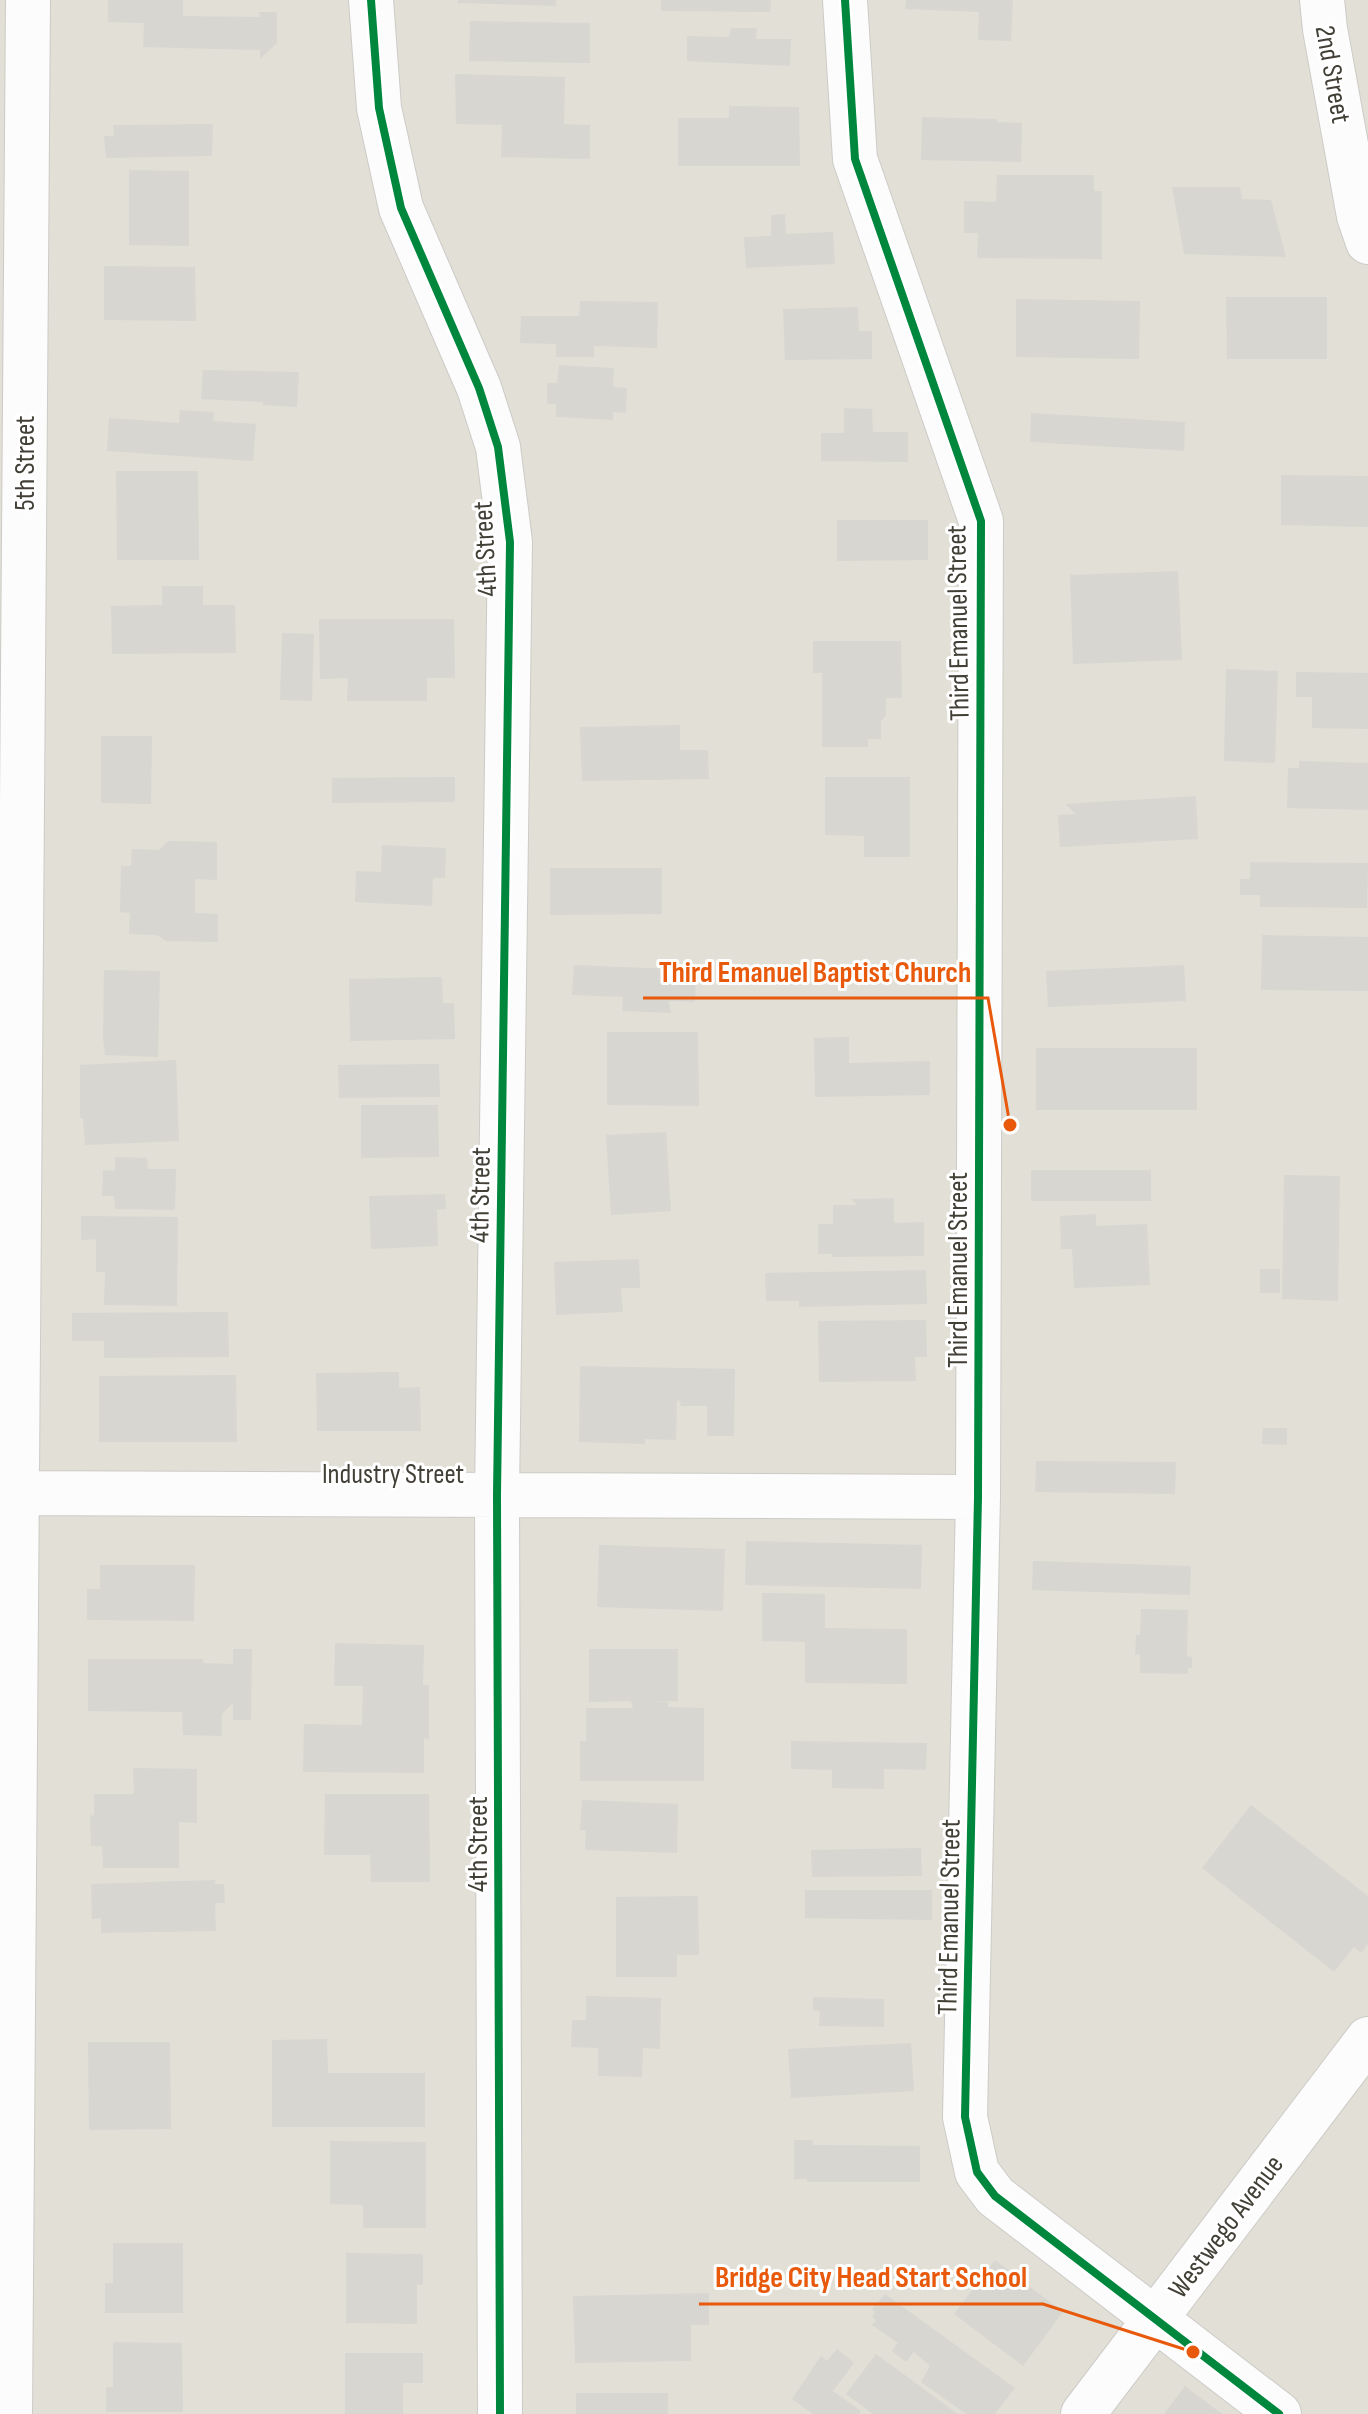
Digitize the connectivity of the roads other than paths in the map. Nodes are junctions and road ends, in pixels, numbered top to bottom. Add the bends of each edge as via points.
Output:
1 (28, 0) edge
2 (371, 0) edge
3 (845, 0) edge
4 (1322, 0) edge
5 (1368, 242) edge
6 (8, 1494) edge
7 (497, 1495) junction
8 (978, 1497) junction
9 (1368, 2039) edge
10 (1156, 2318) junction
11 (10, 2414) edge
12 (500, 2414) edge
13 (1083, 2414) edge
14 (1279, 2414) edge

1 - 6 street, 5th Street
2 - 7 street, 4th Street via 379,108 401,208 479,388 498,447 510,542
3 - 8 street, Third Emanuel Street via 855,159 981,521
4 - 5 street, 2nd Street
6 - 7 street, Industry Street
6 - 11 street, 5th Street
7 - 8 street, Industry Street
7 - 12 street, 4th Street
8 - 10 street, Third Emanuel Street via 965,2117 977,2172 995,2196
9 - 10 street, Westwego Avenue
10 - 13 street, Westwego Avenue
10 - 14 street, Third Emanuel Street

